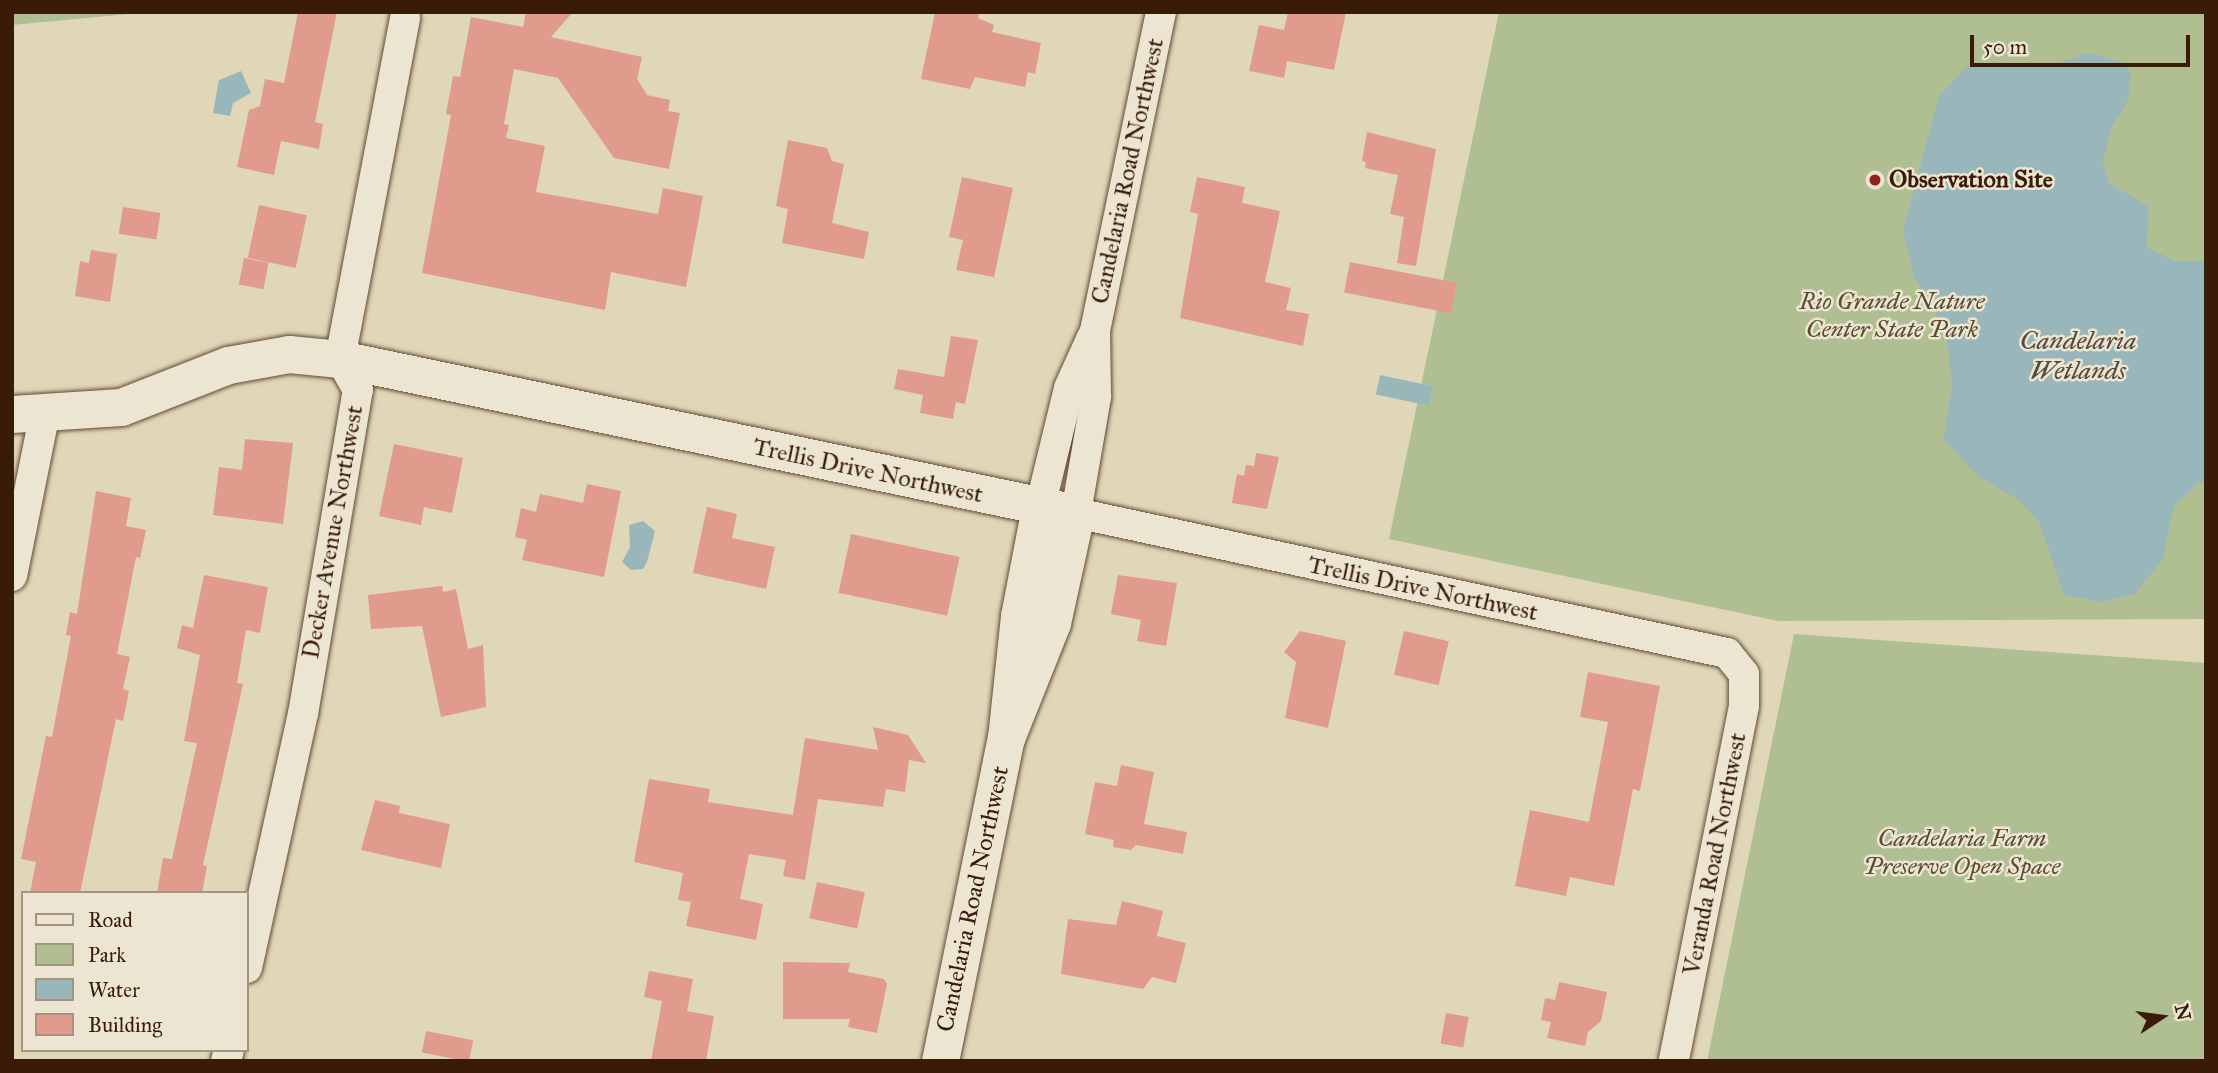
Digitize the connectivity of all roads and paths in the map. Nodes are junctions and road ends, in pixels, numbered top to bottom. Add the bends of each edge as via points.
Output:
1 (1161, 12) edge
2 (405, 16) dead end
3 (1096, 331) junction
4 (340, 359) junction
5 (29, 413) edge
6 (1040, 507) junction
7 (1076, 513) junction
8 (12, 576) edge
9 (1727, 653) joint
10 (1006, 738) junction
11 (248, 963) edge
12 (940, 1061) edge
13 (1674, 1061) edge

1 - 3 street, Candelaria Road Northwest
2 - 4 street
3 - 6 street, Candelaria Road Northwest via 1069,388
3 - 7 street, Candelaria Road Northwest via 1096,397
4 - 5 street, Trellis Drive Northwest via 289,354 228,365 121,407
4 - 6 street, Trellis Drive Northwest
4 - 11 street, Decker Avenue Northwest via 358,390 303,714
5 - 8 street
6 - 7 street, Trellis Drive Northwest
6 - 10 street, Candelaria Road Northwest via 1019,616
7 - 9 street, Trellis Drive Northwest
7 - 10 street, Candelaria Road Northwest via 1052,623
9 - 13 street, Veranda Road Northwest via 1744,674 1744,706
10 - 12 street, Candelaria Road Northwest

